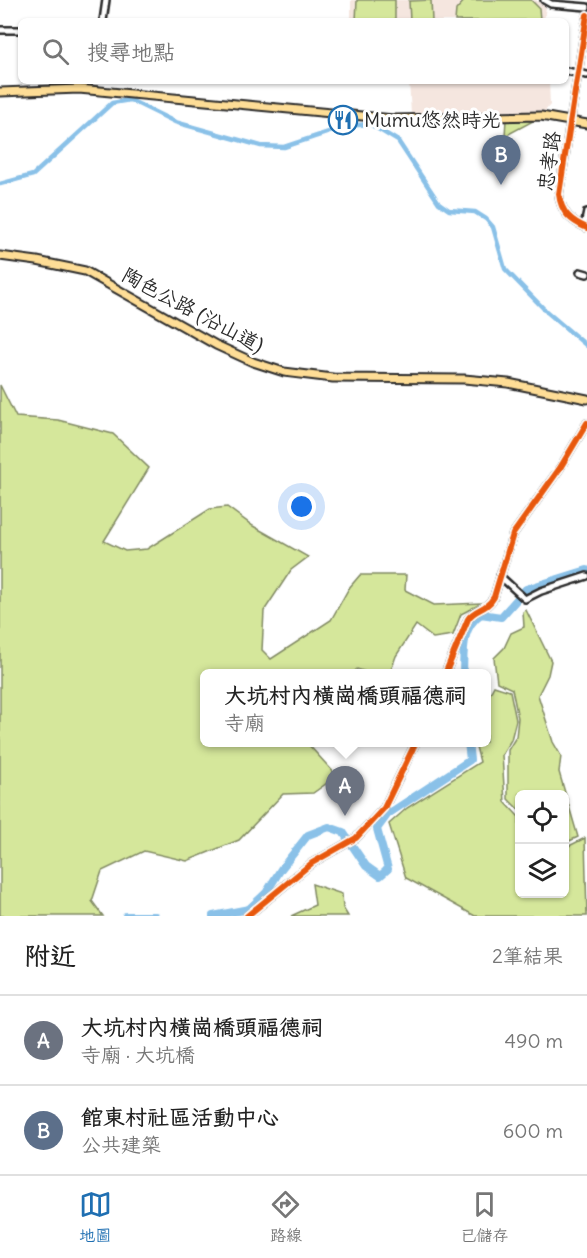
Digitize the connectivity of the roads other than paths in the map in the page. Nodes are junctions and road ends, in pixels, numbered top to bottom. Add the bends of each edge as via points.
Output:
1 (106, 0) edge
2 (544, 0) edge
3 (587, 7) edge
4 (587, 15) edge
5 (103, 18) edge
6 (0, 30) edge
7 (18, 30) edge
8 (569, 72) edge
9 (578, 73) junction
10 (587, 75) edge
11 (0, 92) edge
12 (571, 121) junction
13 (587, 123) edge
14 (587, 212) edge
15 (586, 227) edge
16 (0, 256) edge
17 (580, 272) dead end
18 (587, 274) edge
19 (587, 399) edge
20 (587, 423) edge
21 (500, 576) junction
22 (587, 576) edge
23 (447, 669) edge
24 (414, 747) edge
25 (247, 916) edge

1 - 5 street
2 - 3 street
4 - 9 street, 忠孝路
6 - 7 street
8 - 9 street
9 - 10 street
9 - 12 street, 忠孝路
11 - 12 main road via 78,89 394,120 523,116
12 - 13 main road
12 - 15 street, 忠孝路 via 560,202 567,216
14 - 15 street
16 - 19 main road, 陶色公路 (沿山道) via 85,271 216,345 284,372 333,378 464,379 508,383
17 - 18 street
20 - 21 street via 513,534
21 - 22 street via 525,599
21 - 23 street via 489,607 468,619
24 - 25 street via 384,808 356,838 312,862

